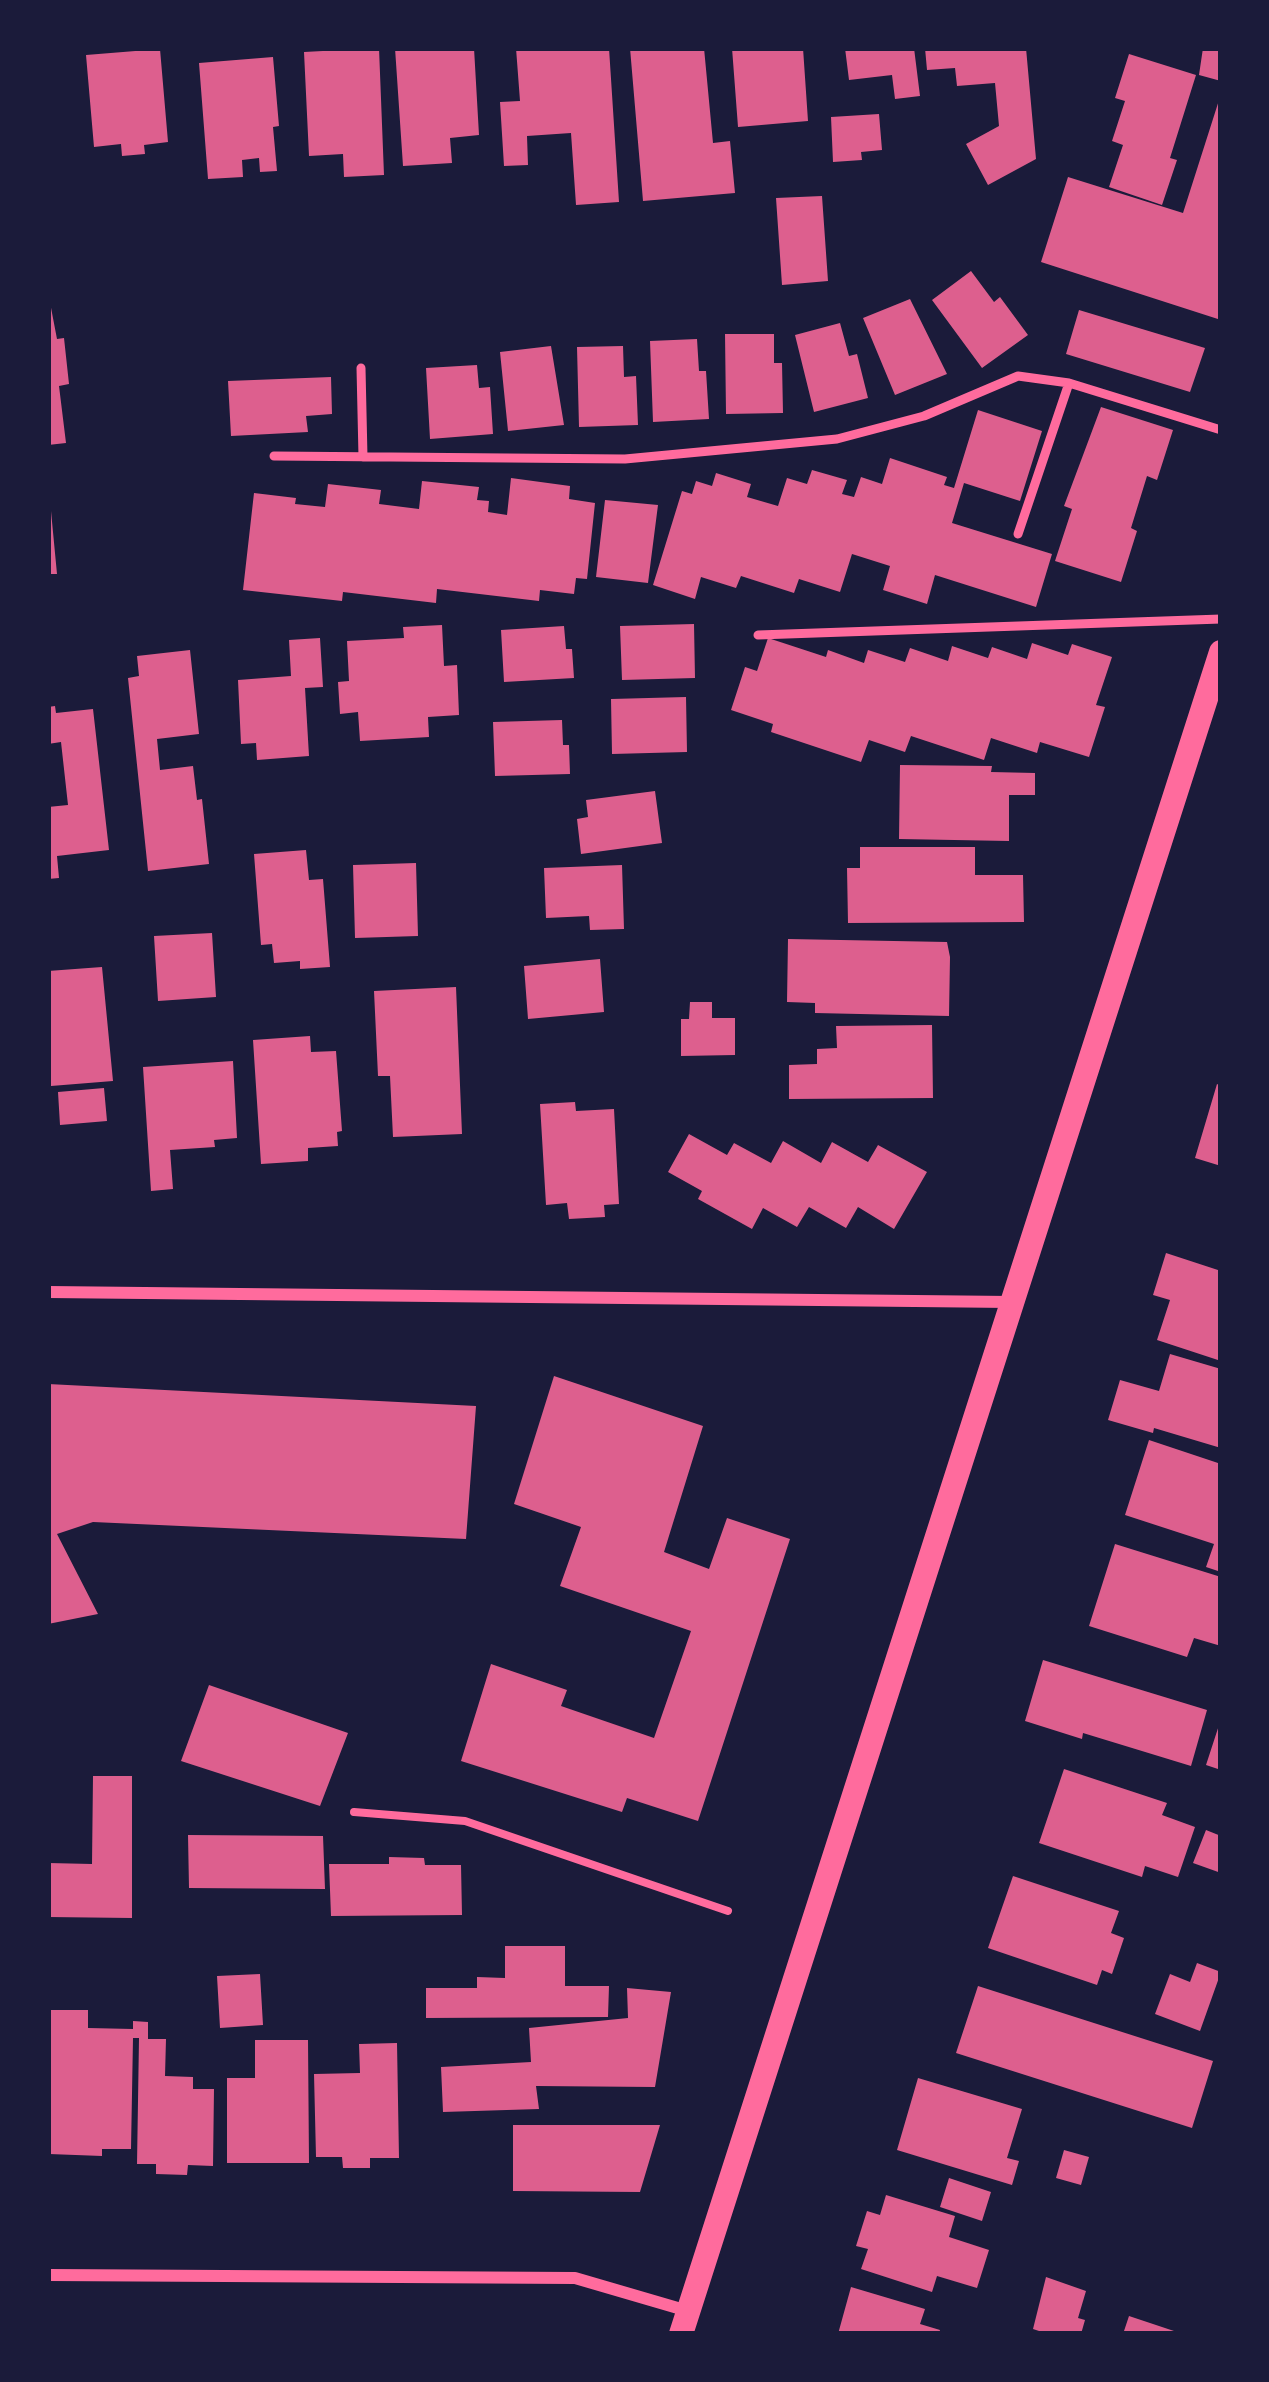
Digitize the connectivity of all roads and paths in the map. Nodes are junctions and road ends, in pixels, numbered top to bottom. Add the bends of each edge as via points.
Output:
1 (361, 368) dead end
2 (1069, 383) junction
3 (1221, 430) edge
4 (274, 456) dead end
5 (363, 457) junction
6 (1018, 534) dead end
7 (1221, 619) edge
8 (758, 634) dead end
9 (1221, 652) edge
10 (48, 1292) edge
11 (1011, 1302) junction
12 (354, 1812) dead end
13 (728, 1910) dead end
14 (48, 2275) edge
15 (684, 2322) edge

1 - 5 lane
2 - 3 lane
2 - 5 lane via 1018,376 924,416 837,439 625,459
2 - 6 lane
4 - 5 lane
7 - 8 lane
9 - 11 main road
10 - 11 street
11 - 15 main road
12 - 13 path via 465,1821
14 - 15 street via 575,2278

